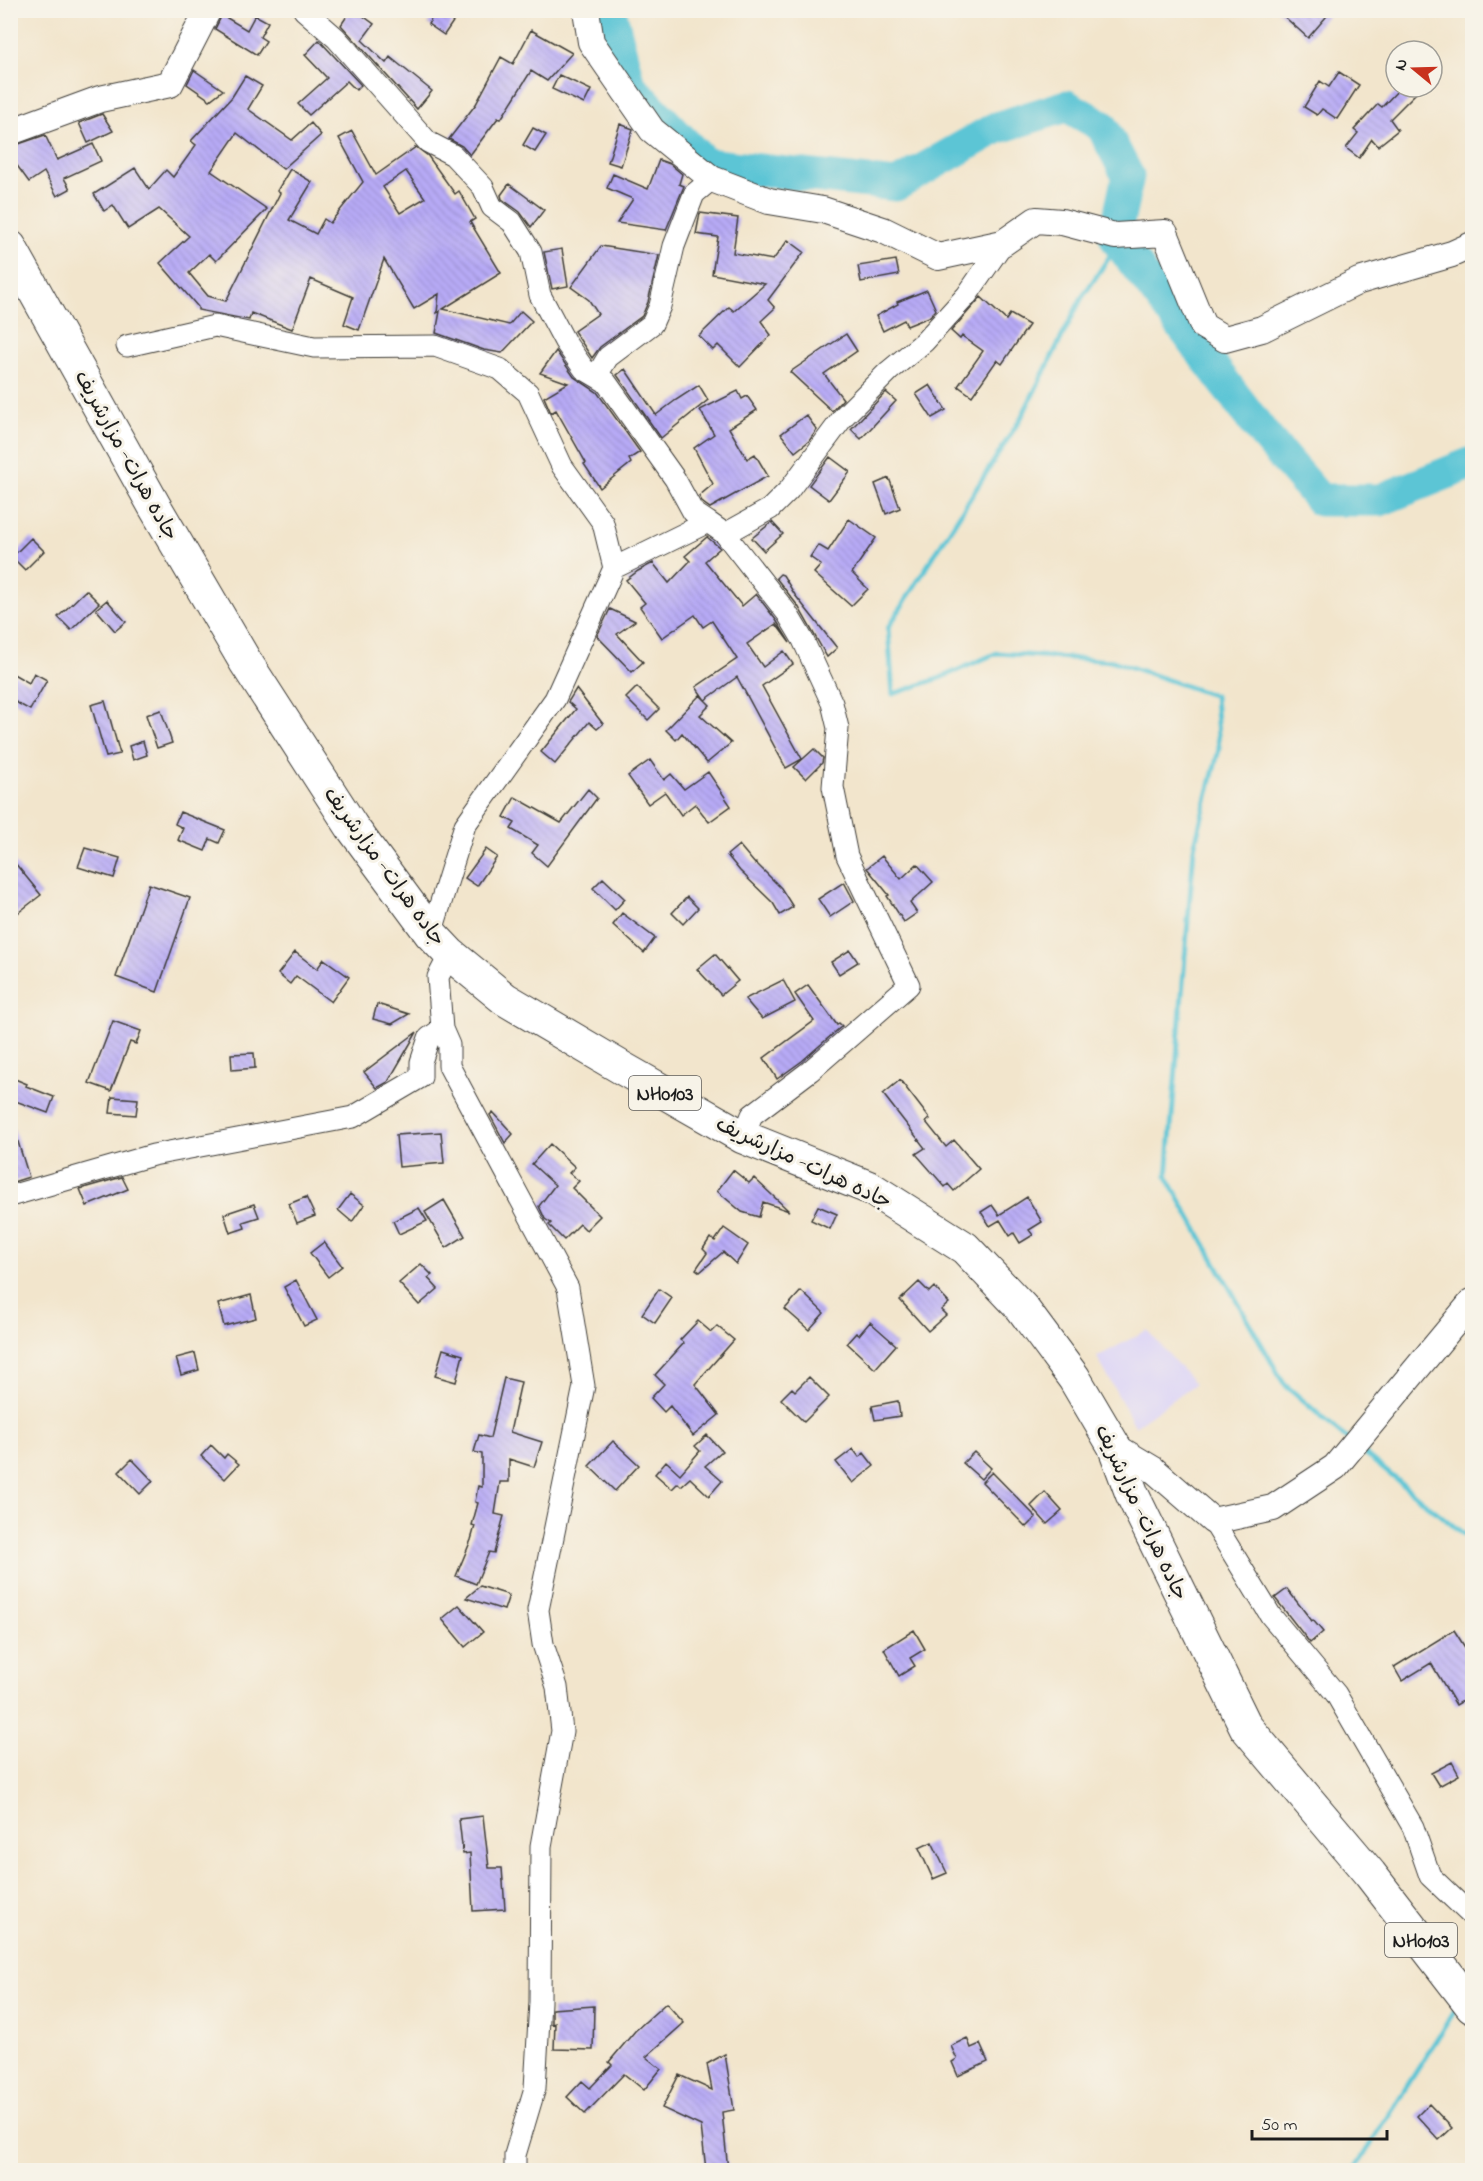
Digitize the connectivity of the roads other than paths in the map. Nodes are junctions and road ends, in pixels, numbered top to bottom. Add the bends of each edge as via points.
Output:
1 (208, 10) edge
2 (304, 10) edge
3 (586, 10) edge
4 (10, 132) edge
5 (712, 180) junction
6 (1003, 243) junction
7 (1473, 245) edge
8 (10, 247) edge
9 (127, 346) dead end
10 (597, 375) junction
11 (708, 522) junction
12 (725, 534) junction
13 (614, 568) junction
14 (441, 944) junction
15 (442, 1029) junction
16 (743, 1137) junction
17 (10, 1196) edge
18 (1473, 1302) edge
19 (1114, 1446) junction
20 (1213, 1521) junction
21 (1473, 1916) edge
22 (1473, 2006) edge
23 (515, 2170) edge

1 - 4 street via 170,84 100,99
2 - 10 street via 336,38 429,142 453,155 483,187 492,207 512,222 531,252 540,295 565,342 584,369
3 - 5 street via 591,42 652,130
5 - 6 street via 768,201 823,210 883,230 938,257
5 - 10 street via 694,194 674,246 652,324 608,357
6 - 7 street via 1036,220 1062,222 1115,236 1165,233 1203,326 1225,339 1262,329 1359,281
6 - 12 street via 967,295 924,342 844,416 771,509
8 - 14 highway, جاده هرات- مزارشریف / NH0103 via 244,662 352,827
9 - 13 street via 215,326 314,347 435,346 500,369 528,393 562,466 603,523
10 - 11 street via 616,394 693,512
11 - 12 street
11 - 13 street
12 - 16 street via 787,613 832,703 838,728 832,787 847,855 909,985 810,1071 752,1115
13 - 14 street via 555,699 465,825
14 - 15 street via 438,977
14 - 16 highway, جاده هرات- مزارشریف / NH0103 via 505,999
15 - 17 street via 429,1038 421,1062 421,1077 353,1117 153,1155
15 - 23 street via 449,1045 448,1066 568,1288 584,1386 538,1610 543,1644 557,1687 562,1731 541,1846 535,2088 515,2155
16 - 19 highway, جاده هرات- مزارشریف / NH0103 via 870,1188 965,1248 1022,1308 1074,1378
18 - 20 street via 1335,1467 1273,1508
19 - 20 street via 1154,1470
19 - 22 highway, جاده هرات- مزارشریف / NH0103 via 1132,1494 1246,1727 1370,1874
20 - 21 street via 1271,1616 1335,1694 1413,1827 1430,1876

